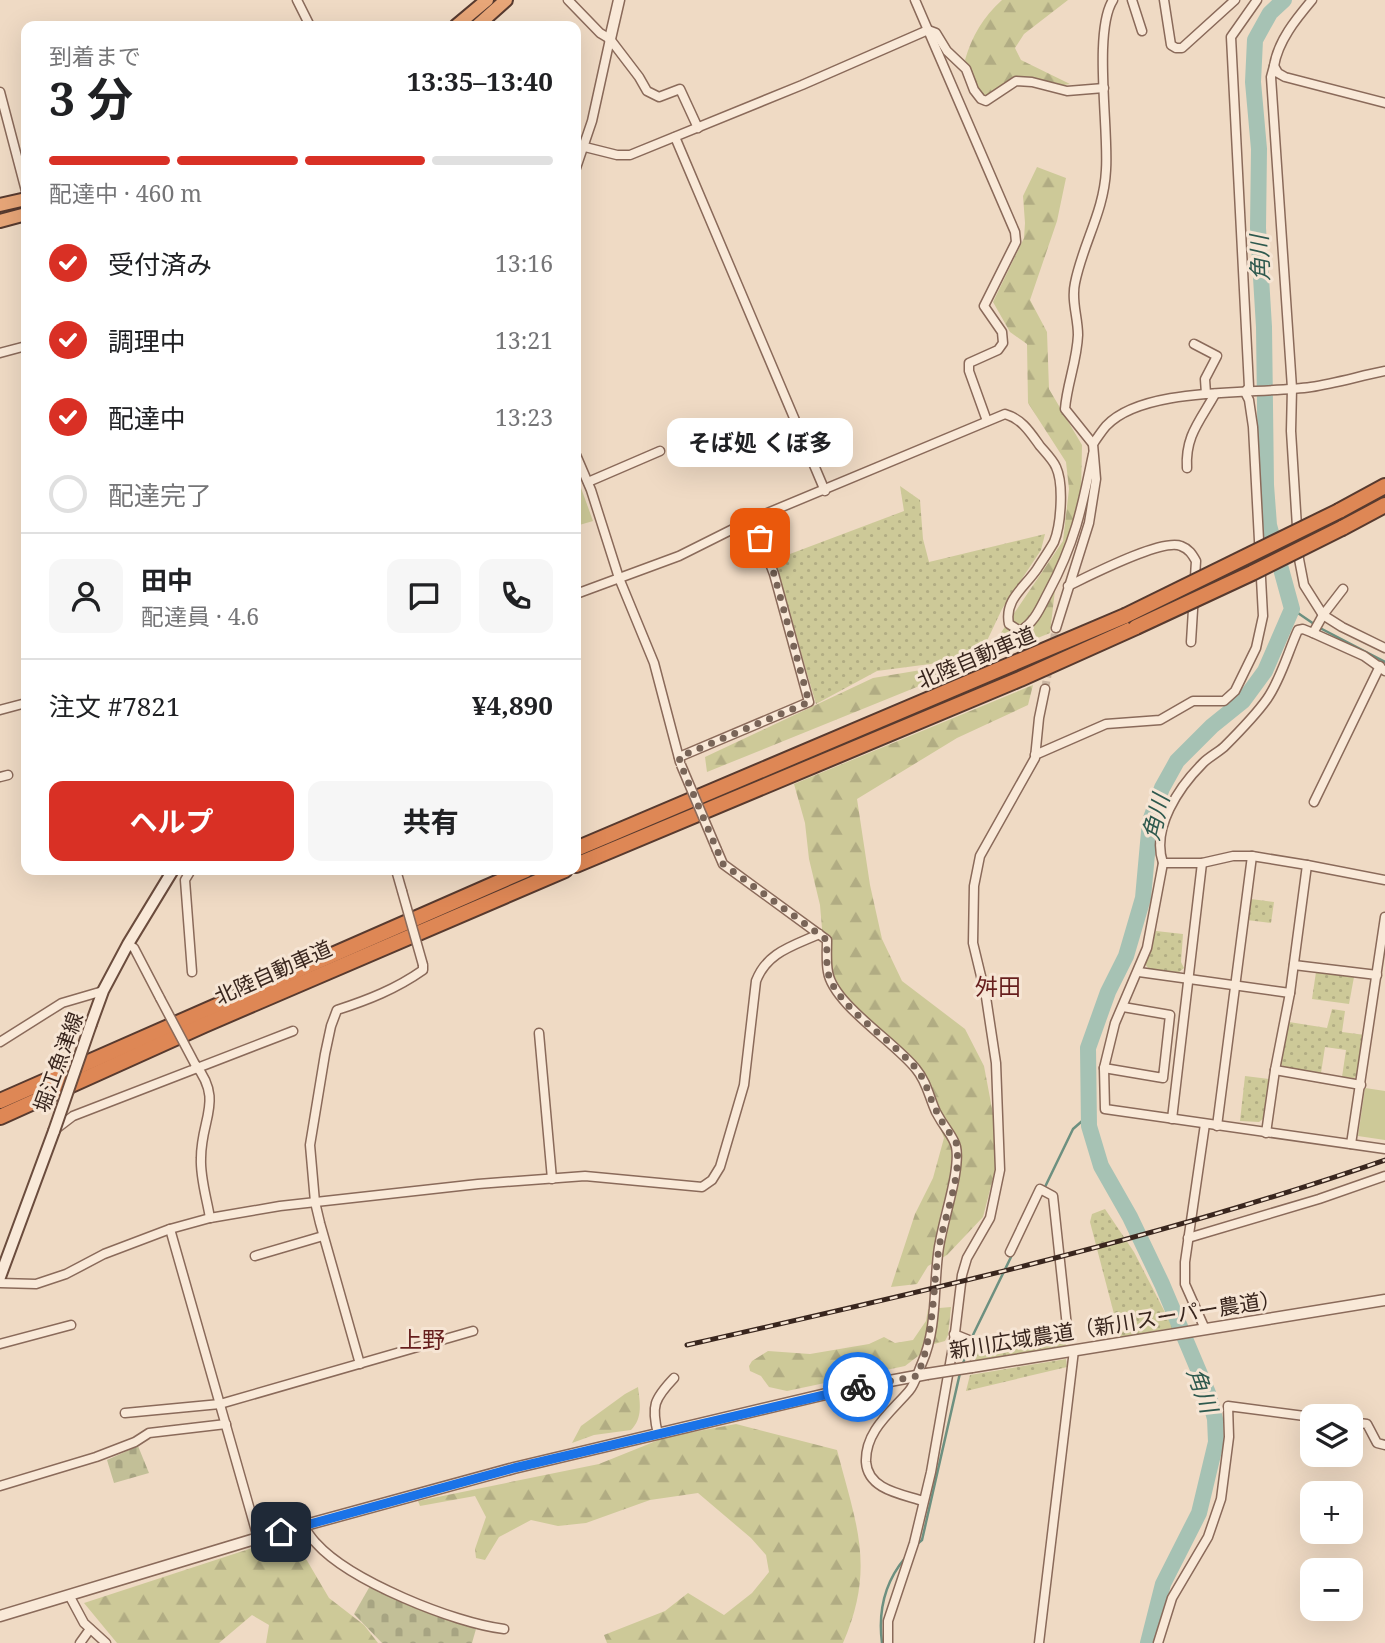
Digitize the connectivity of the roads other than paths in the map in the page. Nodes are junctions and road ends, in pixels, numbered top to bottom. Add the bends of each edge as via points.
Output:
1 (297, 0) edge
2 (487, 0) edge
3 (506, 0) edge
4 (568, 0) edge
5 (619, 0) edge
6 (915, 0) edge
7 (1113, 0) edge
8 (1132, 0) edge
9 (1164, 0) edge
10 (1235, 0) edge
11 (1257, 0) edge
12 (1312, 0) edge
13 (308, 21) edge
14 (462, 21) edge
15 (483, 21) edge
16 (928, 30) junction
17 (1142, 31) dead end
18 (610, 39) junction
19 (1274, 65) junction
20 (1104, 88) junction
21 (0, 92) edge
22 (1385, 103) edge
23 (698, 128) junction
24 (675, 137) junction
25 (585, 147) junction
26 (581, 156) edge
27 (21, 172) edge
28 (21, 199) edge
29 (0, 205) edge
30 (21, 215) edge
31 (0, 221) edge
32 (1194, 344) dead end
33 (21, 347) edge
34 (0, 353) edge
35 (1385, 371) edge
36 (1291, 388) junction
37 (1246, 392) junction
38 (1210, 394) junction
39 (987, 421) junction
40 (1093, 444) junction
41 (660, 451) dead end
42 (1093, 454) junction
43 (581, 466) edge
44 (1187, 468) dead end
45 (588, 482) junction
46 (1385, 486) edge
47 (825, 491) junction
48 (1385, 505) edge
49 (753, 519) junction
50 (619, 578) junction
51 (1068, 586) junction
52 (1343, 589) dead end
53 (581, 592) edge
54 (1323, 615) junction
55 (1056, 628) tunnel mouth
56 (1313, 633) junction
57 (1191, 642) dead end
58 (1385, 648) edge
59 (1382, 668) edge
60 (1045, 689) tunnel mouth
61 (21, 704) edge
62 (0, 710) edge
63 (1035, 755) junction
64 (680, 761) junction
65 (1314, 802) dead end
66 (581, 847) edge
67 (1252, 856) junction
68 (581, 863) edge
69 (1163, 863) junction
70 (1202, 863) junction
71 (1307, 865) junction
72 (170, 875) edge
73 (188, 875) edge
74 (397, 875) edge
75 (514, 875) edge
76 (553, 875) edge
77 (1385, 880) edge
78 (1385, 917) edge
79 (819, 934) junction
80 (128, 944) junction
81 (1294, 965) junction
82 (192, 972) dead end
83 (1139, 972) junction
84 (1377, 975) junction
85 (1187, 978) junction
86 (1235, 985) junction
87 (103, 991) junction
88 (1290, 993) junction
89 (1123, 1007) junction
90 (292, 1031) dead end
91 (539, 1033) dead end
92 (0, 1042) edge
93 (196, 1065) junction
94 (1104, 1068) junction
95 (1275, 1070) junction
96 (1361, 1085) junction
97 (0, 1101) edge
98 (0, 1117) edge
99 (1172, 1119) junction
100 (1205, 1124) junction
101 (1217, 1126) junction
102 (54, 1131) junction
103 (1266, 1133) junction
104 (1352, 1144) junction
105 (1385, 1149) edge
106 (1385, 1176) edge
107 (552, 1179) junction
108 (315, 1202) junction
109 (210, 1218) junction
110 (170, 1229) junction
111 (323, 1236) junction
112 (1188, 1238) junction
113 (1010, 1252) dead end
114 (255, 1256) dead end
115 (0, 1277) edge
116 (0, 1283) edge
117 (1385, 1300) edge
118 (71, 1325) dead end
119 (1202, 1330) junction
120 (473, 1331) dead end
121 (954, 1334) junction
122 (0, 1344) edge
123 (1074, 1350) junction
124 (360, 1364) junction
125 (922, 1375) junction
126 (674, 1378) dead end
127 (220, 1404) junction
128 (125, 1413) dead end
129 (1300, 1415) edge
130 (226, 1424) junction
131 (1363, 1424) edge
132 (658, 1434) junction
133 (1385, 1445) edge
134 (0, 1486) edge
135 (923, 1501) junction
136 (303, 1526) junction
137 (258, 1538) junction
138 (69, 1595) junction
139 (0, 1616) edge
140 (90, 1629) junction
141 (505, 1629) dead end
142 (80, 1643) edge
143 (106, 1643) edge
144 (888, 1643) edge
145 (1039, 1643) edge
146 (1158, 1643) edge

1 - 13 street
2 - 14 highway
3 - 15 highway
4 - 18 street
5 - 18 street
6 - 16 street
7 - 20 street via 1105,23
8 - 17 street
9 - 10 street via 1171,45 1176,48 1182,48
11 - 37 street via 1231,37 1247,316
12 - 19 street via 1293,24
16 - 20 street via 936,33 966,69 974,90 986,101 1016,81 1067,91
16 - 23 street
16 - 39 street via 1015,232 1016,242 984,306 1002,332 1003,343 969,363
18 - 23 street via 647,91 659,97 680,89
18 - 25 street
19 - 22 street via 1285,77
19 - 36 street via 1271,76
20 - 40 street via 1107,168 1103,202 1075,280 1077,348 1065,409
21 - 27 street
23 - 24 street
24 - 25 street via 630,155
24 - 47 street
25 - 26 street
28 - 29 highway
30 - 31 highway
32 - 38 street via 1217,356 1205,379
33 - 34 street
35 - 36 street
36 - 37 street
36 - 54 street via 1299,559 1304,585
37 - 38 street
37 - 63 street via 1253,427 1263,616 1256,648 1235,691 1224,701 1193,701 1160,720 1106,724
38 - 40 street via 1182,396 1121,415
38 - 44 street via 1189,440
39 - 42 street via 1005,414 1016,417 1056,466 1059,478 1061,507 1055,540 1006,611 1009,624 1020,631 1032,624 1066,560
39 - 47 street
40 - 42 street
41 - 45 street
42 - 51 street via 1096,479 1089,523
43 - 45 street
45 - 50 street
46 - 66 highway, 北陸自動車道, bridge via 1125,616
47 - 49 street
48 - 68 highway, 北陸自動車道, bridge via 1252,573 1020,679
49 - 50 street via 678,556
49 - 64 street via 774,574 809,702
50 - 53 street
50 - 64 street via 654,663
51 - 55 street
51 - 57 street via 1136,555 1167,544 1180,545 1191,551 1196,561
52 - 54 street
54 - 56 street
54 - 58 street
56 - 59 street
56 - 69 street via 1298,630 1266,700 1204,761 1174,799 1158,851
59 - 65 street
60 - 63 street
61 - 62 street
63 - 121 street via 980,856 974,886 972,943 996,1063 1000,1170 989,1218 962,1275
64 - 79 street, bridge via 723,864
67 - 70 street
67 - 71 street
67 - 86 street
69 - 70 street
69 - 83 street
70 - 85 street
71 - 77 street
71 - 81 street
72 - 80 main road, 堀江魚津線
73 - 82 street
74 - 108 street, bridge via 423,970 369,1000 337,1010 324,1054 310,1145
75 - 97 highway, 北陸自動車道
76 - 98 highway, 北陸自動車道
78 - 84 street
79 - 107 street via 773,956 761,967 744,1085 712,1180 702,1187 585,1176
79 - 125 street via 827,940 828,974 835,988 860,1018 917,1070 956,1142 955,1174 939,1248
80 - 87 main road, 堀江魚津線
80 - 93 street, bridge
81 - 84 street
81 - 88 street
83 - 85 street
83 - 89 street
84 - 96 street
85 - 86 street
85 - 99 street
86 - 88 street
86 - 101 street
87 - 92 street via 62,1003
87 - 102 main road, 堀江魚津線, bridge
88 - 95 street
89 - 94 street
89 - 94 street via 1170,1015 1163,1078
90 - 93 street
91 - 107 street
93 - 102 street via 73,1116
93 - 109 street via 211,1098 200,1160
94 - 99 street via 1105,1109
95 - 96 street
95 - 103 street
96 - 104 street
99 - 100 street
100 - 101 street
100 - 112 street
101 - 103 street
102 - 115 main road, 堀江魚津線
103 - 104 street
104 - 105 street
106 - 112 street
107 - 108 street
108 - 109 street
108 - 111 street
109 - 110 street
110 - 116 street via 36,1284
110 - 127 street
111 - 114 street
111 - 124 street
112 - 119 street via 1185,1284
113 - 121 street via 1040,1189 1053,1196 1068,1336 976,1343
117 - 119 street, 新川広域農道（新川スーパー農道）
118 - 122 street
119 - 123 street, 新川広域農道（新川スーパー農道）
120 - 124 street
121 - 135 street
123 - 125 street, 新川広域農道（新川スーパー農道）, bridge
123 - 145 street
124 - 127 street
125 - 132 street, 新川広域農道（新川スーパー農道）
125 - 135 street via 874,1431 866,1462 872,1479 881,1487
126 - 132 street via 655,1402
127 - 128 street
127 - 130 street
129 - 146 street via 1228,1406 1221,1499 1208,1537 1172,1598
130 - 134 street via 149,1433 96,1457
130 - 137 street
131 - 133 street via 1377,1443
132 - 136 street, 新川広域農道（新川スーパー農道）
135 - 144 street via 888,1621
136 - 137 street, 新川広域農道（新川スーパー農道）
136 - 141 street via 317,1544 378,1585 423,1607 482,1627
137 - 138 street, 新川広域農道（新川スーパー農道）
138 - 139 street, 新川広域農道（新川スーパー農道）
138 - 140 street
140 - 142 street
140 - 143 street

